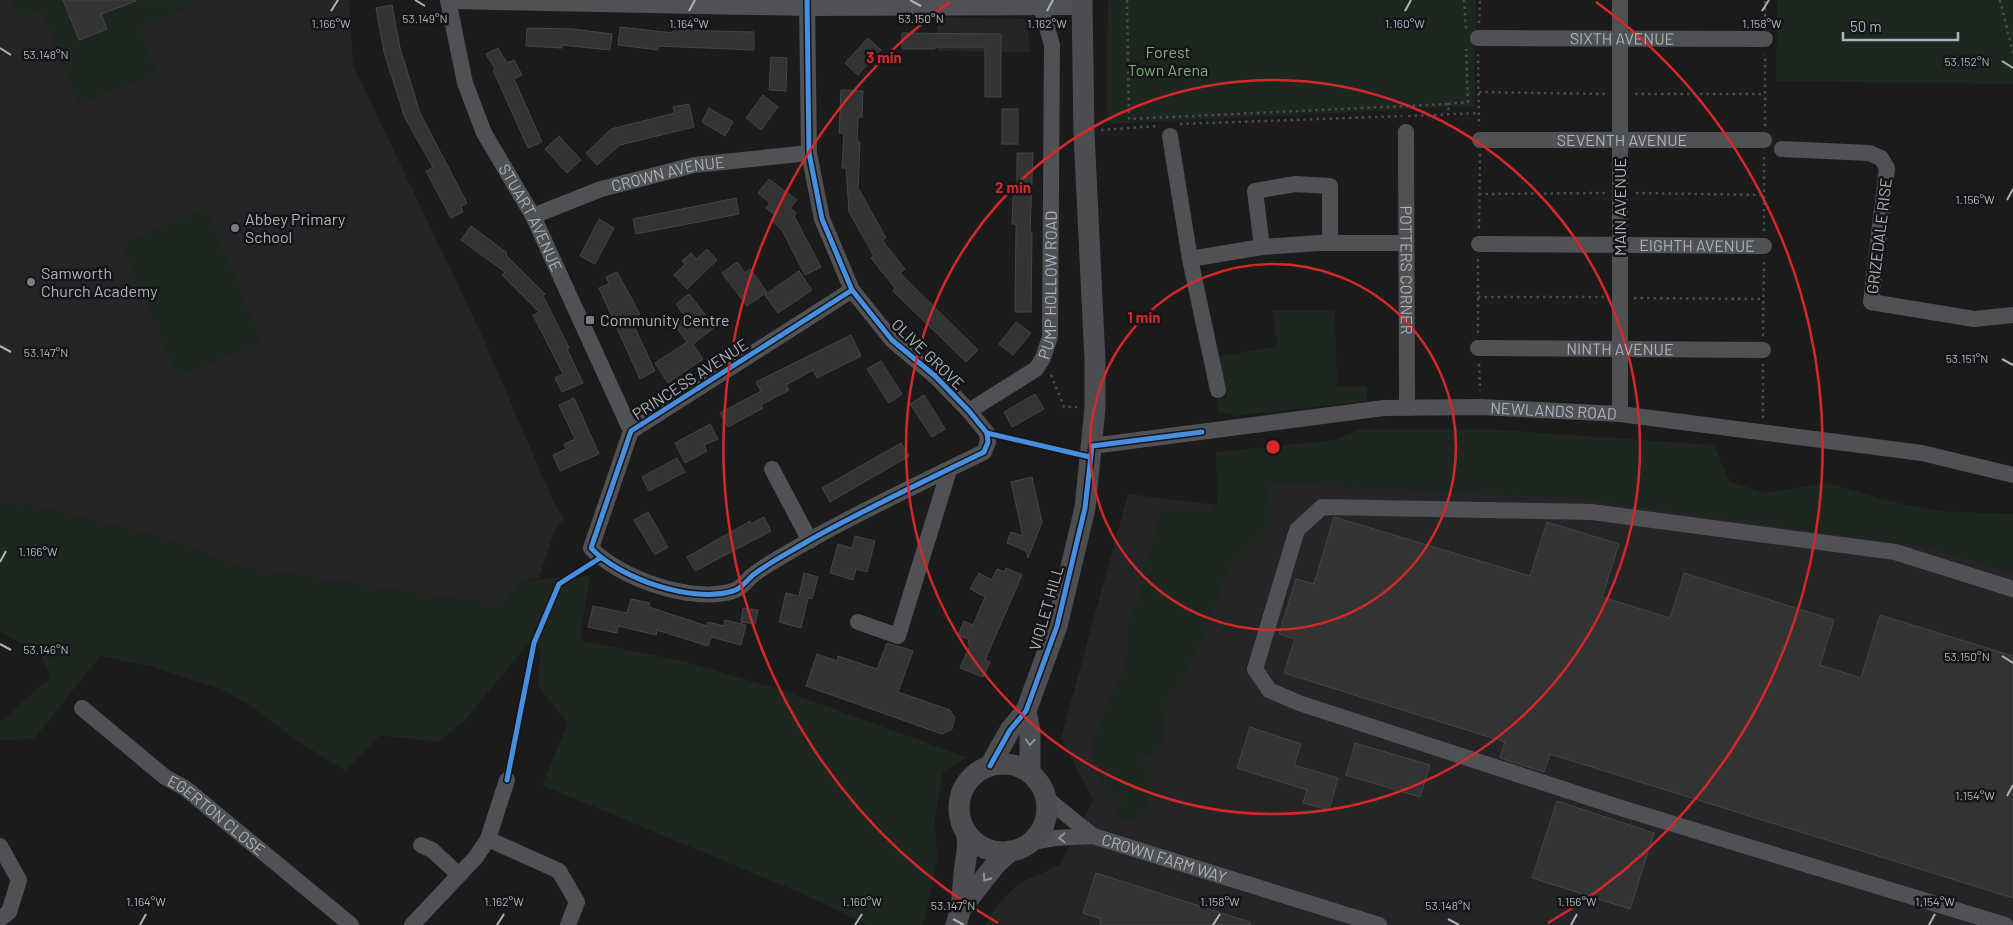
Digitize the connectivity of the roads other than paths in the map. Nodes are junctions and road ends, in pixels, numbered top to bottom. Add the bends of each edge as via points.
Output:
1 (448, 0) edge
2 (1620, 0) edge
3 (1041, 3) edge
4 (1082, 3) edge
5 (807, 4) edge
6 (1620, 38) junction
7 (1765, 39) road end
8 (1470, 40) road end
9 (1168, 129) road end
10 (1406, 132) dead end
11 (1480, 140) road end
12 (1620, 140) junction
13 (1764, 140) road end
14 (1782, 149) dead end
15 (809, 153) junction
16 (532, 216) junction
17 (1330, 243) junction
18 (1406, 243) junction
19 (1479, 244) road end
20 (1764, 246) road end
21 (1262, 247) junction
22 (1620, 247) junction
23 (1190, 259) junction
24 (852, 290) junction
25 (2013, 315) edge
26 (1478, 348) road end
27 (1620, 349) junction
28 (1763, 350) road end
29 (1218, 390) dead end
30 (1407, 408) junction
31 (969, 411) junction
32 (1620, 414) junction
33 (631, 431) junction
34 (1092, 446) junction
35 (772, 469) dead end
36 (949, 470) junction
37 (2013, 475) edge
38 (810, 541) junction
39 (600, 558) joint
40 (2013, 589) edge
41 (858, 622) dead end
42 (82, 708) dead end
43 (1026, 711) junction
44 (990, 766) junction
45 (1030, 773) junction
46 (507, 780) dead end
47 (1046, 798) junction
48 (968, 834) junction
49 (1093, 836) junction
50 (488, 839) junction
51 (1032, 842) junction
52 (421, 845) dead end
53 (0, 846) edge
54 (1010, 852) junction
55 (459, 875) junction
56 (959, 916) edge
57 (0, 919) edge
58 (351, 925) edge
59 (412, 925) edge
60 (568, 925) edge
61 (1379, 925) edge
62 (2004, 925) edge

1 - 5 street
1 - 16 street, STUART AVENUE via 465,83 484,133
2 - 6 street, MAIN AVENUE
3 - 4 street
3 - 5 street
3 - 31 street, PUMP HOLLOW ROAD via 1052,45 1050,337 1044,358 1036,369
4 - 34 main road via 1084,132 1093,279 1095,408
5 - 15 street, OLIVE GROVE
6 - 7 street, SIXTH AVENUE
6 - 8 street, SIXTH AVENUE
6 - 12 street, MAIN AVENUE
9 - 23 street
10 - 18 street, POTTERS CORNER
11 - 12 street, SEVENTH AVENUE
12 - 13 street, SEVENTH AVENUE
12 - 22 street, MAIN AVENUE
14 - 25 street, GRIZEDALE RISE via 1869,153 1881,158 1887,168 1871,302 1974,319
15 - 16 street, CROWN AVENUE via 694,165 601,189
15 - 24 street, OLIVE GROVE via 822,219
16 - 33 street, STUART AVENUE
17 - 18 street
17 - 21 street
17 - 21 street via 1330,186 1295,184 1255,190
18 - 30 street, POTTERS CORNER
19 - 22 street, EIGHTH AVENUE
20 - 22 street, EIGHTH AVENUE
21 - 23 street
22 - 27 street, MAIN AVENUE
23 - 29 street
24 - 31 street, OLIVE GROVE via 892,340 935,376
24 - 33 street, PRINCESS AVENUE
26 - 27 street, NINTH AVENUE
27 - 28 street, NINTH AVENUE
27 - 32 street, MAIN AVENUE
30 - 32 street, NEWLANDS ROAD via 1480,407
30 - 34 street, NEWLANDS ROAD via 1384,408
31 - 36 street, OLIVE GROVE via 987,433 988,442 984,452
32 - 37 street, NEWLANDS ROAD via 1922,453
33 - 39 street, PRINCESS AVENUE via 591,548
34 - 43 main road, VIOLET HILL via 1085,508 1057,626
35 - 38 street
36 - 38 street, OLIVE GROVE
36 - 41 street via 898,636
38 - 39 street, OLIVE GROVE via 753,575 735,591 713,595 681,593 612,567
40 - 62 street via 1895,552 1592,512 1322,507 1297,530 1255,669 1268,690 1298,703 1621,808
42 - 58 street, EGERTON CLOSE
43 - 44 main road, VIOLET HILL via 1010,730
43 -> 45 main road, VIOLET HILL via 1030,731
44 - 45 main road via 1011,764
44 - 48 main road via 970,778 959,800 959,812
45 - 47 main road via 1039,782
46 - 50 street
47 - 49 street, CROWN FARM WAY
47 - 51 main road via 1045,822
48 - 54 main road via 986,849
48 - 56 main road
49 -> 51 street, CROWN FARM WAY
49 - 61 street, CROWN FARM WAY
50 - 55 street
50 - 60 street via 559,871 577,902
51 - 54 main road
52 - 55 street via 432,850
53 - 57 street via 19,880 10,912
54 -> 56 main road via 995,865
55 - 59 street

